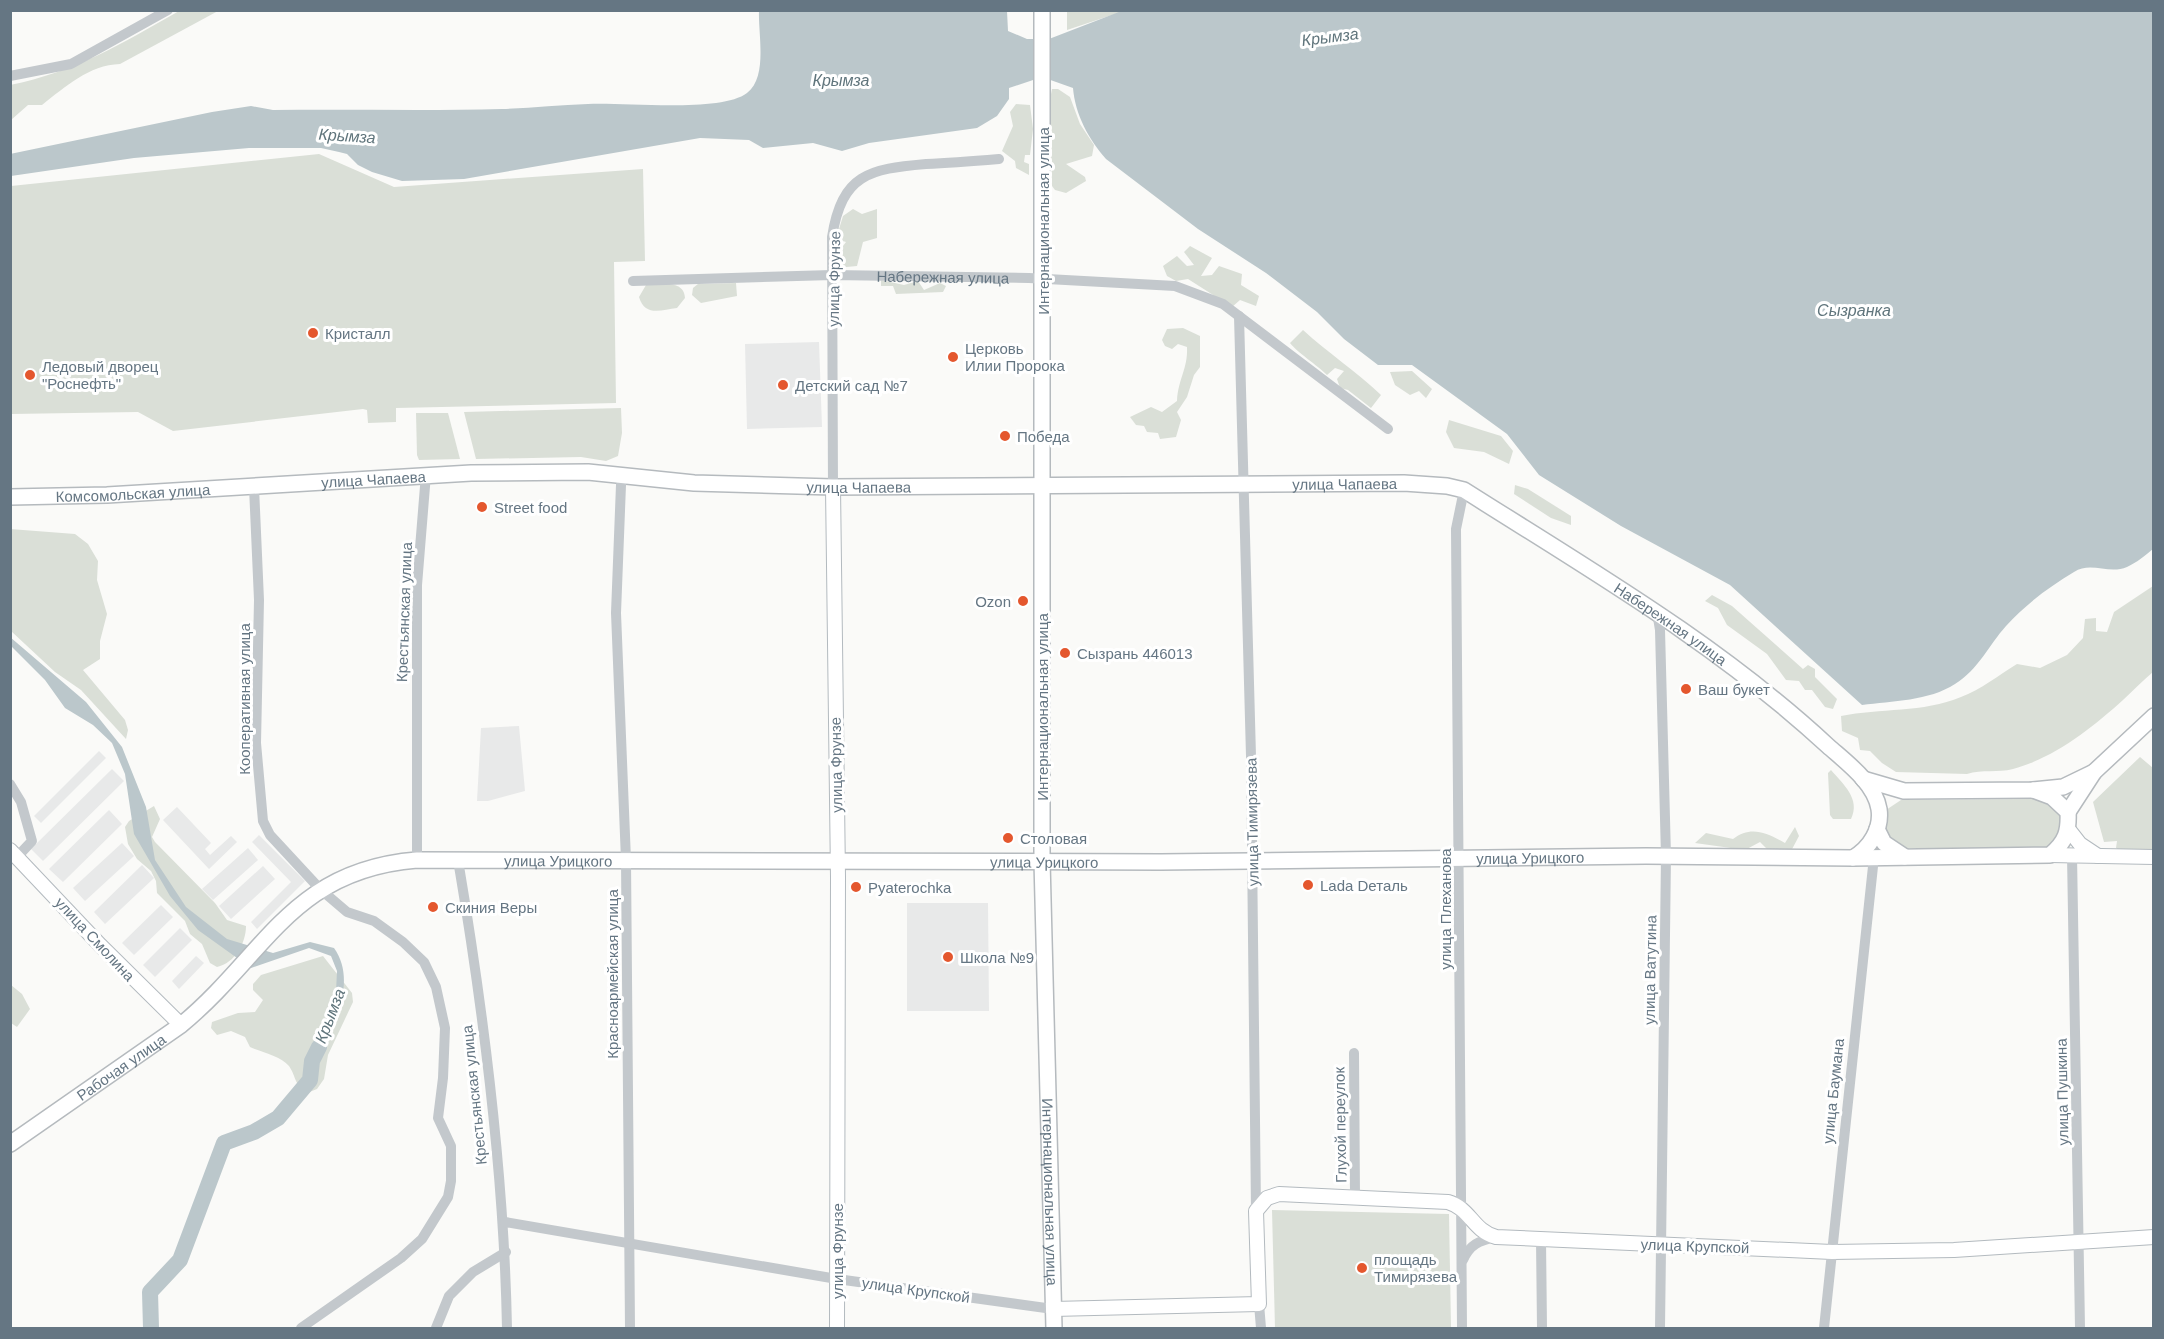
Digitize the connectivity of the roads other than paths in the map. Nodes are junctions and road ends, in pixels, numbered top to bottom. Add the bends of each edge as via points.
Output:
1 (168, 10) edge
2 (1042, 10) edge
3 (10, 76) edge
4 (999, 159) dead end
5 (832, 275) junction
6 (1043, 279) junction
7 (633, 281) dead end
8 (1239, 316) junction
9 (1388, 429) dead end
10 (426, 474) junction
11 (623, 475) junction
12 (1244, 484) junction
13 (1041, 486) junction
14 (254, 487) junction
15 (833, 487) junction
16 (1464, 490) junction
17 (10, 497) edge
18 (1657, 611) junction
19 (2154, 716) edge
20 (2094, 772) junction
21 (1863, 779) junction
22 (10, 784) edge
23 (2032, 790) junction
24 (1904, 791) junction
25 (1879, 808) junction
26 (2068, 812) junction
27 (1877, 829) junction
28 (2069, 830) junction
29 (14, 853) edge
30 (2050, 855) junction
31 (2072, 855) junction
32 (1666, 856) junction
33 (2098, 856) junction
34 (1874, 857) junction
35 (1905, 857) junction
36 (2154, 857) edge
37 (1853, 858) junction
38 (417, 860) junction
39 (458, 860) junction
40 (626, 860) junction
41 (1460, 860) junction
42 (1042, 861) junction
43 (1252, 861) junction
44 (837, 862) junction
45 (320, 889) junction
46 (261, 941) joint
47 (181, 1025) junction
48 (1354, 1053) dead end
49 (10, 1144) edge
50 (1355, 1197) junction
51 (1462, 1206) junction
52 (1256, 1211) junction
53 (505, 1222) junction
54 (1496, 1237) junction
55 (2154, 1237) edge
56 (1541, 1240) junction
57 (628, 1241) junction
58 (2079, 1241) junction
59 (1661, 1245) junction
60 (506, 1252) junction
61 (1832, 1252) junction
62 (1462, 1263) junction
63 (837, 1279) junction
64 (1259, 1304) junction
65 (1053, 1309) junction
66 (438, 1327) edge
67 (301, 1329) edge
68 (507, 1329) edge
69 (630, 1329) edge
70 (837, 1329) edge
71 (1054, 1329) edge
72 (1261, 1329) edge
73 (1462, 1329) edge
74 (1542, 1329) edge
75 (1660, 1329) edge
76 (1824, 1329) edge
77 (2080, 1329) edge

1 - 3 street via 71,64
2 - 6 main road, Интернациональная улица
4 - 5 street, улица Фрунзе via 889,167 858,180 842,203 832,237
5 - 6 street, Набережная улица
5 - 7 street, Набережная улица
5 - 15 street, улица Фрунзе
6 - 8 street, Набережная улица via 1175,286 1223,304
6 - 13 main road, Интернациональная улица
8 - 9 street, Набережная улица
8 - 12 street, улица Тимирязева
10 - 11 main road, улица Чапаева
10 - 14 main road, улица Чапаева
10 - 38 street, Крестьянская улица via 417,585
11 - 15 main road, улица Чапаева via 694,483
11 - 40 street, Красноармейская улица via 616,613
12 - 13 main road, улица Чапаева
12 - 16 main road, улица Чапаева via 1422,483
12 - 43 street, улица Тимирязева
13 - 15 main road, улица Чапаева
13 - 42 main road, Интернациональная улица
14 - 17 main road, Комсомольская улица
14 - 45 street, Кооперативная улица via 259,600 256,743 263,821 270,835
15 - 44 street, улица Фрунзе
16 - 18 main road, Набережная улица
16 - 41 street, улица Плеханова via 1456,529
18 - 21 main road, Набережная улица via 1761,686
18 - 32 street, улица Ватутина
19 - 20 main road
20 - 23 main road via 2063,787
20 - 26 main road
21 - 24 main road
21 - 25 main road
22 - 29 street via 21,802 33,841
23 - 24 main road
23 - 26 main road via 2052,798
24 - 25 main road
25 - 27 main road
26 - 28 main road
27 - 35 main road via 1884,843
27 - 37 main road via 1868,846
28 - 30 main road
28 - 33 street via 2080,844
29 - 47 street, улица Смолина
30 - 31 street
30 - 35 main road
31 - 33 street
31 - 58 street, улица Пушкина
32 - 37 main road, улица Урицкого
32 - 41 main road, улица Урицкого
32 - 59 street, улица Ватутина
33 - 36 street
34 - 35 main road, улица Урицкого
34 - 37 main road, улица Урицкого
34 - 61 street, улица Баумана
38 - 39 main road, улица Урицкого
38 - 45 main road, улица Урицкого via 388,862
39 - 40 main road, улица Урицкого
39 - 53 street, Крестьянская улица via 475,960
40 - 44 main road, улица Урицкого
40 - 57 street, Красноармейская улица
41 - 43 main road, улица Урицкого
41 - 51 street, улица Плеханова
42 - 43 main road, улица Урицкого
42 - 44 main road, улица Урицкого
42 - 65 main road, Интернациональная улица
43 - 52 street, улица Тимирязева
44 - 63 street, улица Фрунзе
45 - 46 main road, улица Урицкого
45 - 67 street, Кооперативная улица via 347,912 374,921 403,942 424,962 436,987 444,1028 438,1118 451,1146 451,1181 444,1206 422,1239
46 - 47 main road, Рабочая улица via 226,983
47 - 49 main road, Рабочая улица
48 - 50 street, Глухой переулок
50 - 51 street
50 - 52 street via 1279,1194 1267,1198
51 - 54 street via 1484,1234
51 - 62 street, улица Плеханова
52 - 64 street, улица Тимирязева
53 - 57 street, улица Крупской
53 - 60 street, Крестьянская улица
54 - 56 street, улица Крупской
54 - 62 street via 1475,1243
55 - 58 street, улица Крупской
56 - 59 street, улица Крупской
56 - 74 street
57 - 63 street, улица Крупской
57 - 69 street, Красноармейская улица
58 - 61 street, улица Крупской via 1954,1250
58 - 77 street, улица Пушкина
59 - 61 street, улица Крупской
59 - 75 street, улица Ватутина
60 - 66 street via 472,1272 449,1296
60 - 68 street, Крестьянская улица
61 - 76 street, улица Баумана
62 - 73 street, улица Плеханова
63 - 65 street, улица Крупской
63 - 70 street, улица Фрунзе
64 - 65 street, улица Крупской
64 - 72 street, улица Тимирязева
65 - 71 main road, Интернациональная улица

